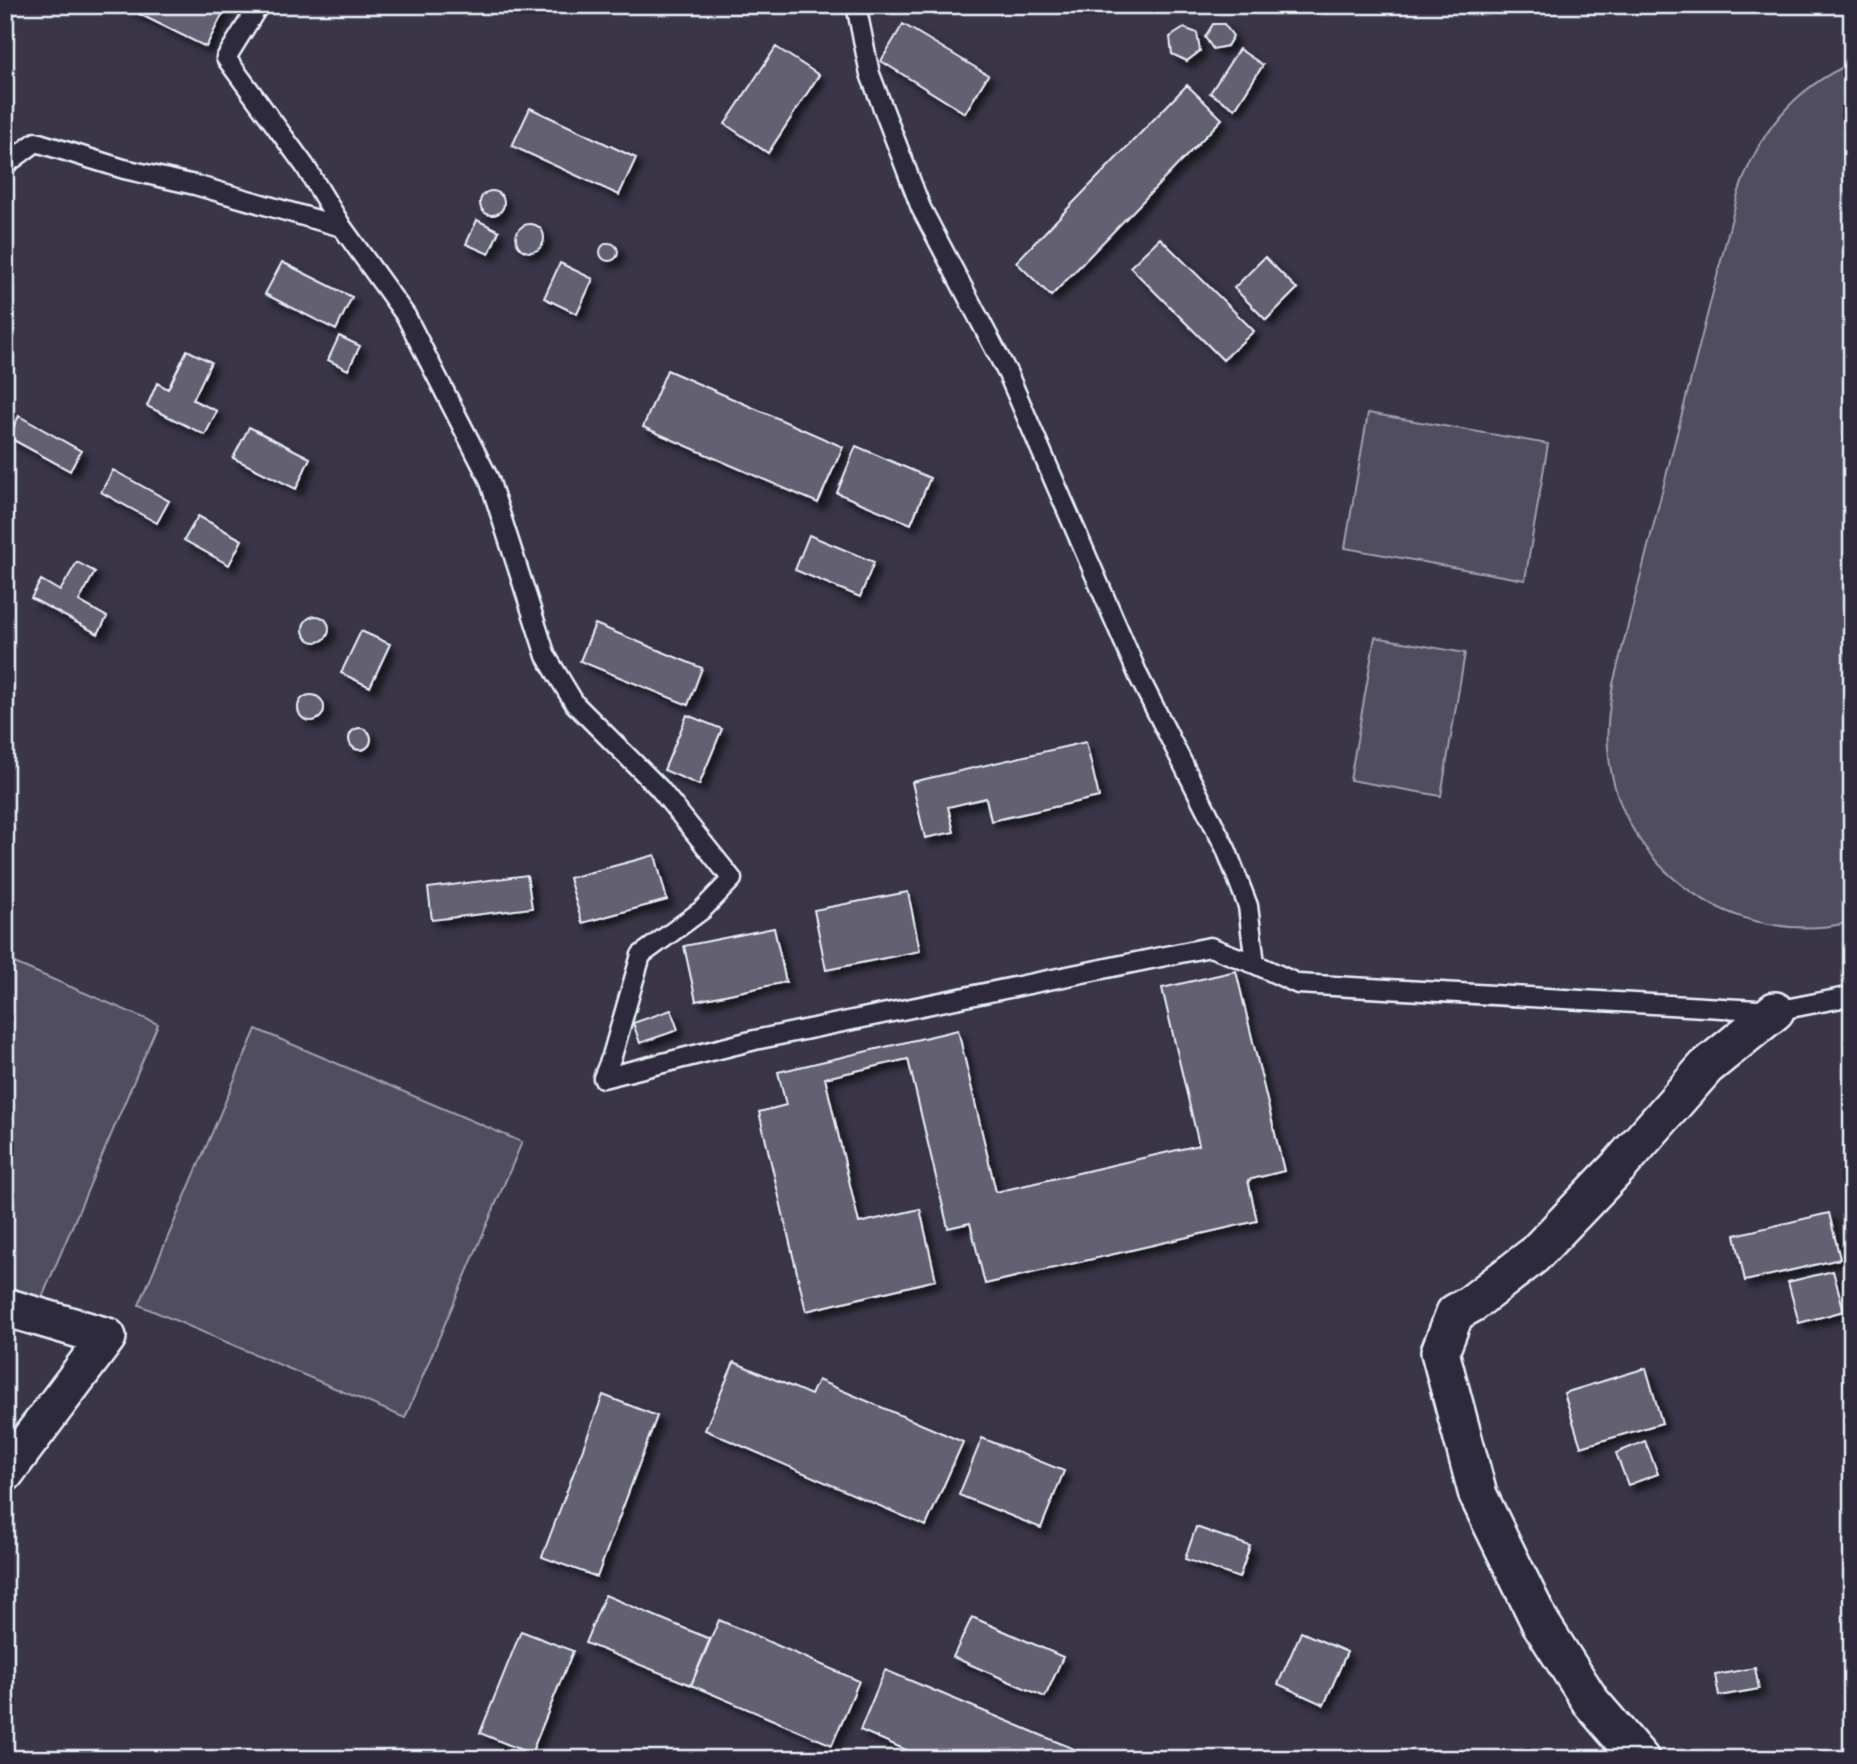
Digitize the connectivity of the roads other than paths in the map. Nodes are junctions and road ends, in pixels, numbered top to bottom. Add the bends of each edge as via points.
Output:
1 (259, 5) edge
2 (856, 5) edge
3 (5, 165) edge
4 (342, 227) junction
5 (1255, 964) junction
6 (1852, 996) edge
7 (1775, 1011) junction
8 (5, 1307) edge
9 (5, 1473) edge
10 (1640, 1759) edge

1 - 4 lane via 226,58 305,166
2 - 5 lane via 870,74 921,208 1008,374 1139,677 1226,849 1248,906
3 - 4 lane via 36,142
4 - 5 lane via 406,316 489,478 546,656 575,704 659,788 732,879 702,910 641,955 603,1078 755,1040 1210,947
5 - 7 lane via 1298,984
6 - 7 lane
7 - 10 street via 1706,1067 1533,1256 1455,1314 1440,1352 1478,1495 1540,1622 1591,1702
8 - 9 street via 107,1337

